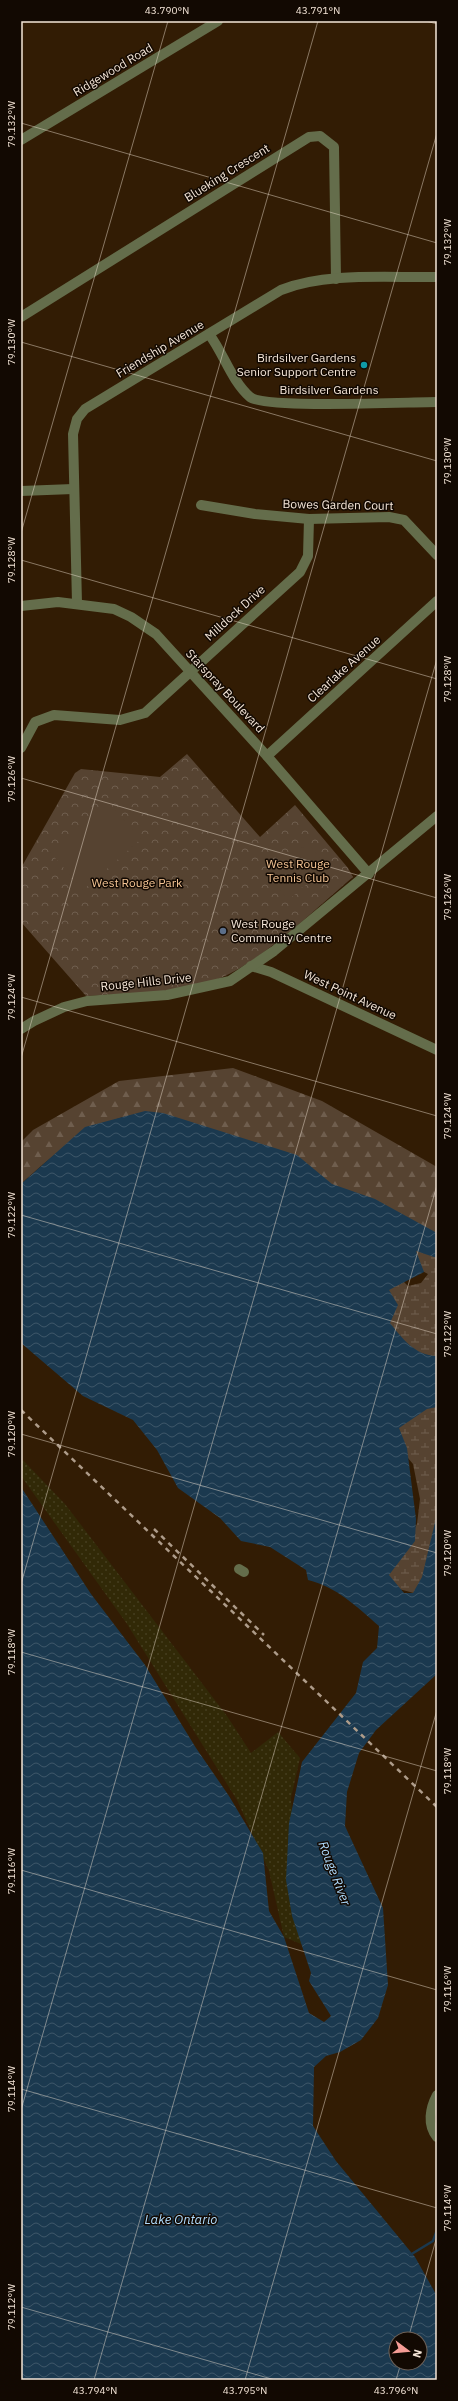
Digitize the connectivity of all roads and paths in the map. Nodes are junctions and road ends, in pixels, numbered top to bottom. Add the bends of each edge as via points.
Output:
1 (218, 21) edge
2 (21, 140) edge
3 (437, 277) edge
4 (336, 279) junction
5 (21, 317) edge
6 (209, 334) junction
7 (437, 402) edge
8 (73, 489) junction
9 (21, 491) edge
10 (200, 505) dead end
11 (309, 519) junction
12 (437, 555) edge
13 (437, 601) edge
14 (77, 603) junction
15 (21, 606) edge
16 (189, 672) junction
17 (21, 748) edge
18 (267, 756) junction
19 (437, 816) edge
20 (369, 874) junction
21 (251, 966) junction
22 (21, 1029) edge
23 (437, 1050) edge
24 (437, 2095) edge
25 (437, 2137) edge

1 - 2 street, Ridgewood Road
3 - 4 street, Friendship Avenue
4 - 5 street, Blueking Crescent via 334,147 320,136 309,137
4 - 6 street, Friendship Avenue via 308,281 280,290
6 - 7 street, Birdsilver Gardens via 239,386 252,398 278,404
6 - 8 street, Friendship Avenue via 85,409 77,419 73,434
8 - 9 street
8 - 14 street, Friendship Avenue
10 - 11 street, Bowes Garden Court
11 - 12 street, Bowes Garden Court via 389,517 404,520
11 - 16 street, Milldock Drive via 308,556 300,572
13 - 18 street, Clearlake Avenue
14 - 15 street, Starspray Boulevard via 43,602
14 - 16 street, Starspray Boulevard via 114,609 132,616 156,634
16 - 17 street, Milldock Drive via 145,713 120,720 54,714 35,722
16 - 18 street, Starspray Boulevard
18 - 20 street, Starspray Boulevard
19 - 20 street, Rouge Hills Drive
20 - 21 street, Rouge Hills Drive via 274,951
21 - 22 street, Rouge Hills Drive via 230,981 197,990 87,1001 64,1007
21 - 23 street, West Point Avenue via 271,972
24 - 25 street via 430,2121

